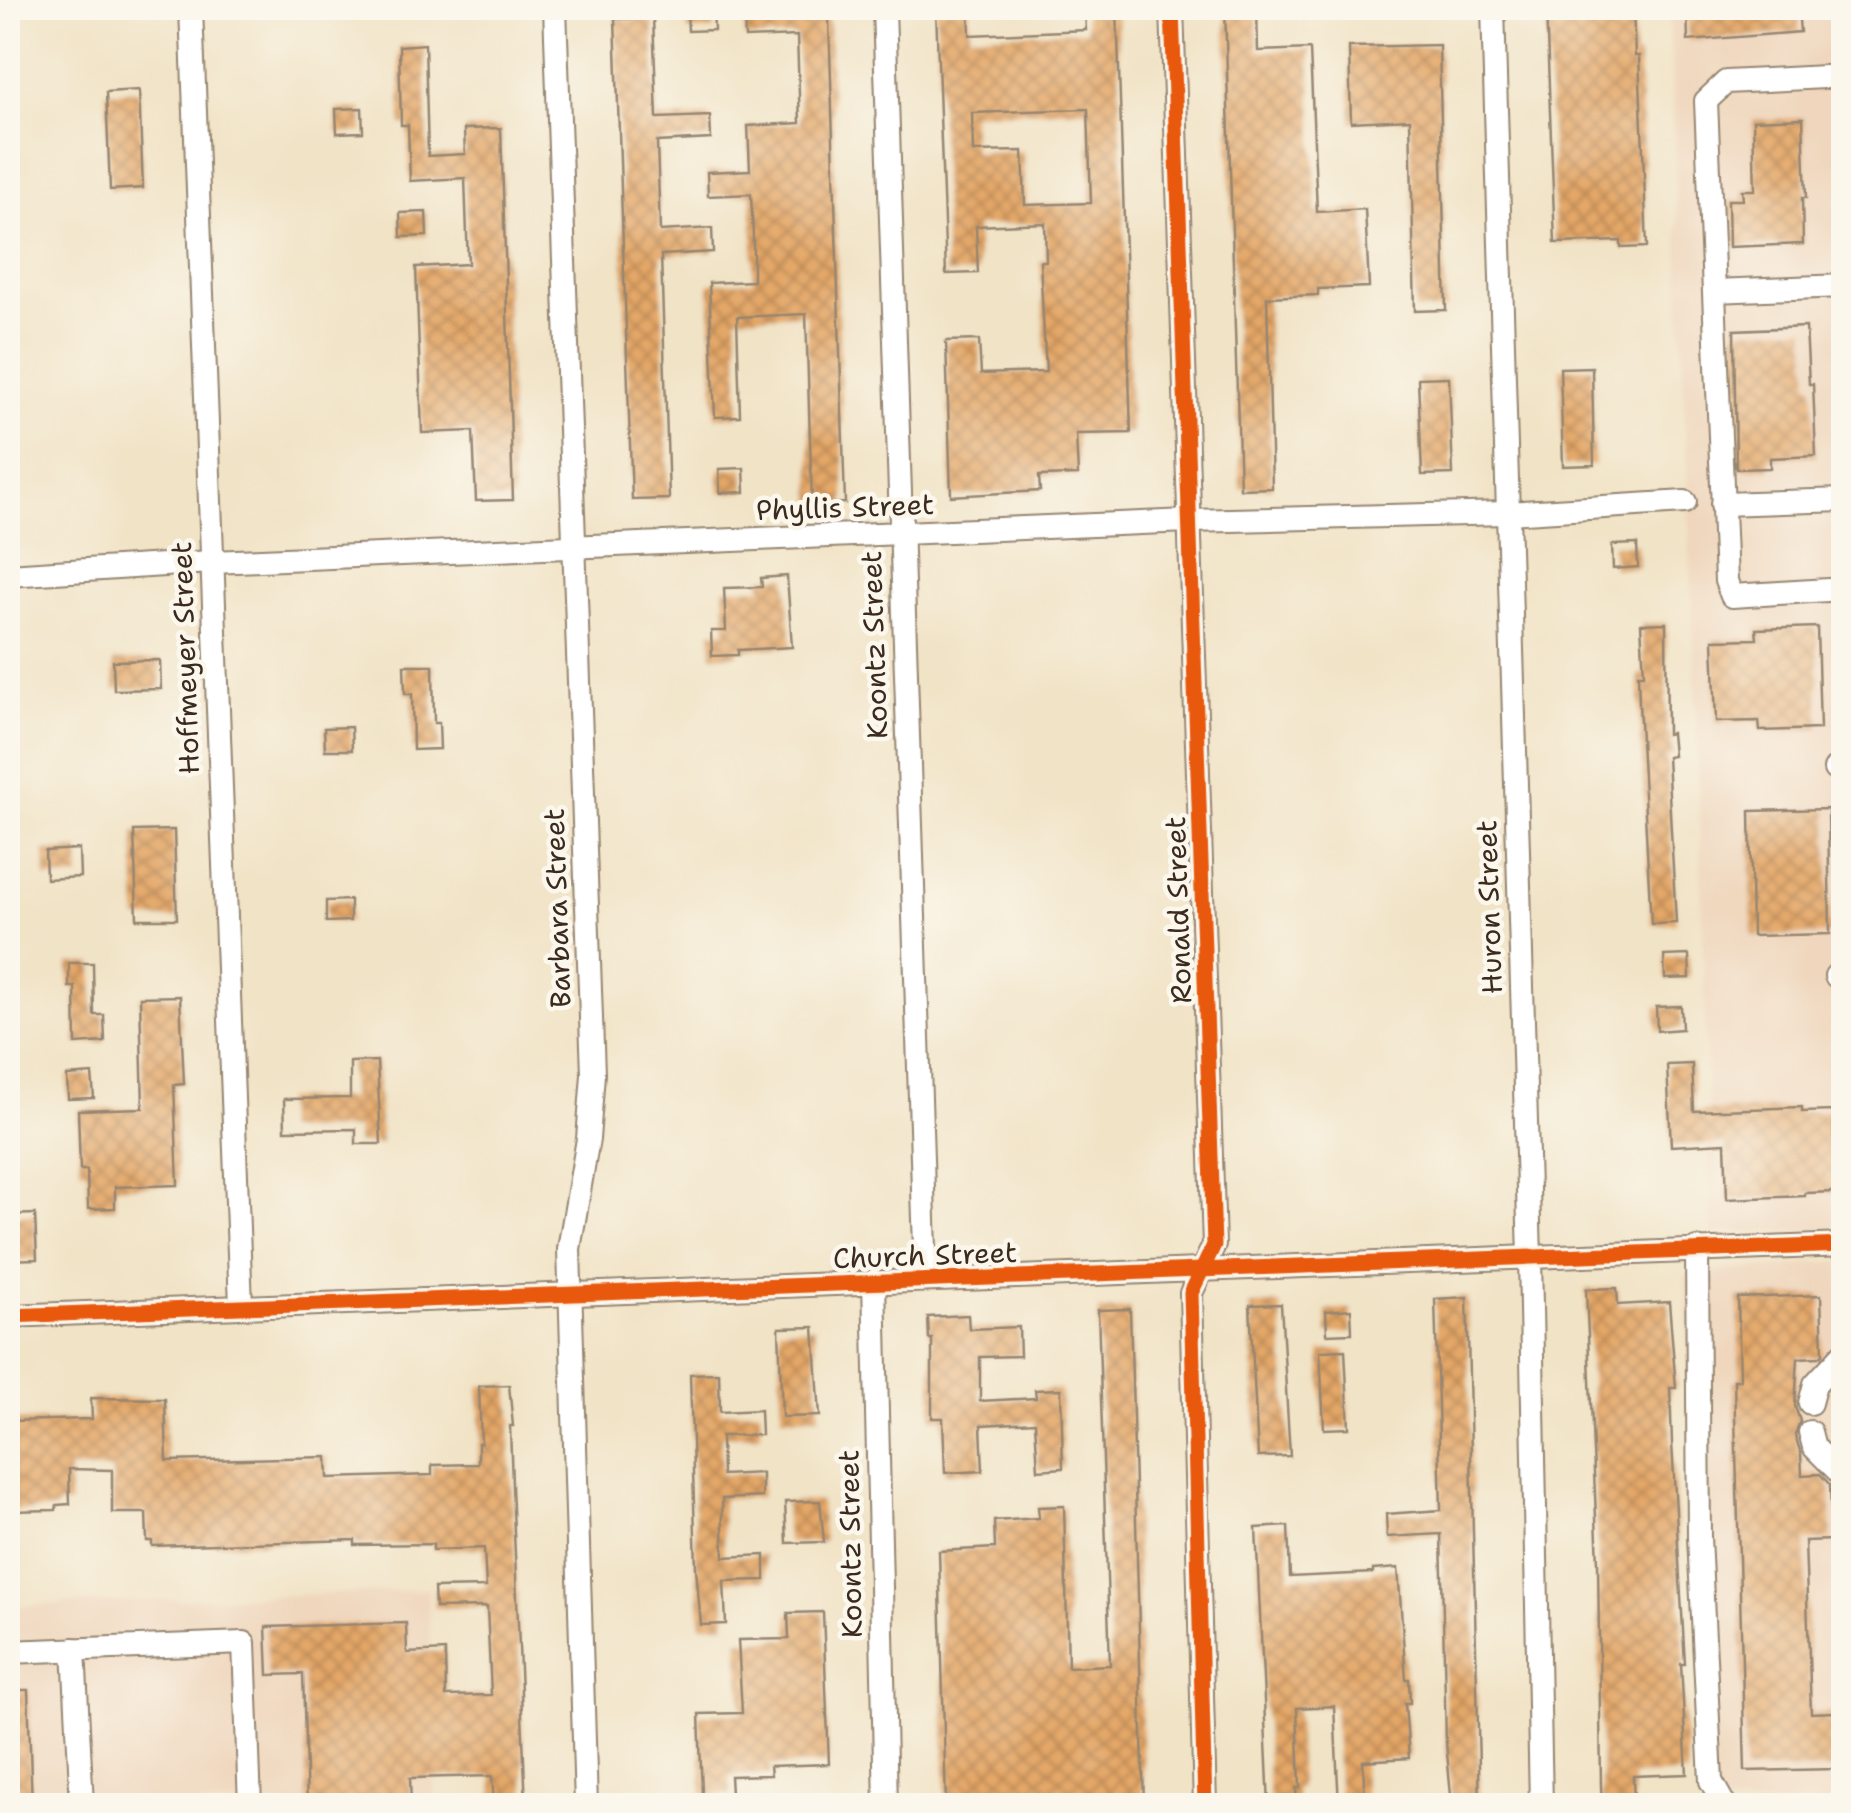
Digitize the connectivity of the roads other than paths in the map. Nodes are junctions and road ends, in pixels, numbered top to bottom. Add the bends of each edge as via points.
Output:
1 (191, 8) edge
2 (556, 8) edge
3 (884, 8) edge
4 (1172, 8) edge
5 (1493, 8) edge
6 (1844, 76) edge
7 (1844, 286) edge
8 (1714, 290) junction
9 (1844, 500) edge
10 (1685, 502) dead end
11 (1722, 504) junction
12 (1507, 514) junction
13 (1189, 522) junction
14 (900, 536) junction
15 (574, 547) junction
16 (211, 562) junction
17 (8, 574) edge
18 (1844, 589) edge
19 (1844, 1244) edge
20 (1698, 1249) junction
21 (1530, 1256) junction
22 (1203, 1270) junction
23 (926, 1280) junction
24 (874, 1281) junction
25 (570, 1292) junction
26 (241, 1306) junction
27 (8, 1316) edge
28 (1844, 1353) edge
29 (1810, 1403) dead end
30 (1810, 1432) dead end
31 (1844, 1477) edge
32 (74, 1649) junction
33 (8, 1652) edge
34 (82, 1806) edge
35 (250, 1806) edge
36 (586, 1806) edge
37 (886, 1806) edge
38 (1205, 1806) edge
39 (1541, 1806) edge
40 (1725, 1806) edge

1 - 16 street, Hoffmeyer Street
2 - 15 street, Barbara Street
3 - 14 street, Koontz Street
4 - 13 street, Ronald Street
5 - 12 street, Huron Street
6 - 8 street via 1726,82 1706,100
7 - 8 street
8 - 11 street
9 - 11 street
10 - 12 street, Phyllis Street
11 - 18 street via 1732,596
12 - 13 street, Phyllis Street
12 - 21 street, Huron Street
13 - 14 street, Phyllis Street
13 - 22 street, Ronald Street via 1214,1245
14 - 15 street, Phyllis Street
14 - 23 street, Koontz Street
15 - 16 street, Phyllis Street
15 - 25 street, Barbara Street via 593,1074
16 - 17 street, Phyllis Street
16 - 26 street, Hoffmeyer Street
19 - 20 street, Church Street
20 - 21 street, Church Street
20 - 40 street via 1699,1537 1709,1744 1711,1782
21 - 22 street, Church Street
21 - 39 street, Huron Street
22 - 23 street, Church Street
22 - 38 street, Ronald Street via 1191,1294
23 - 24 street, Church Street
24 - 25 street, Church Street
24 - 37 street, Koontz Street
25 - 26 street, Church Street
25 - 36 street, Barbara Street
26 - 27 street, Church Street
28 - 29 street via 1815,1384
30 - 31 street via 1814,1447
32 - 33 street
32 - 34 street
32 - 35 street via 244,1643

